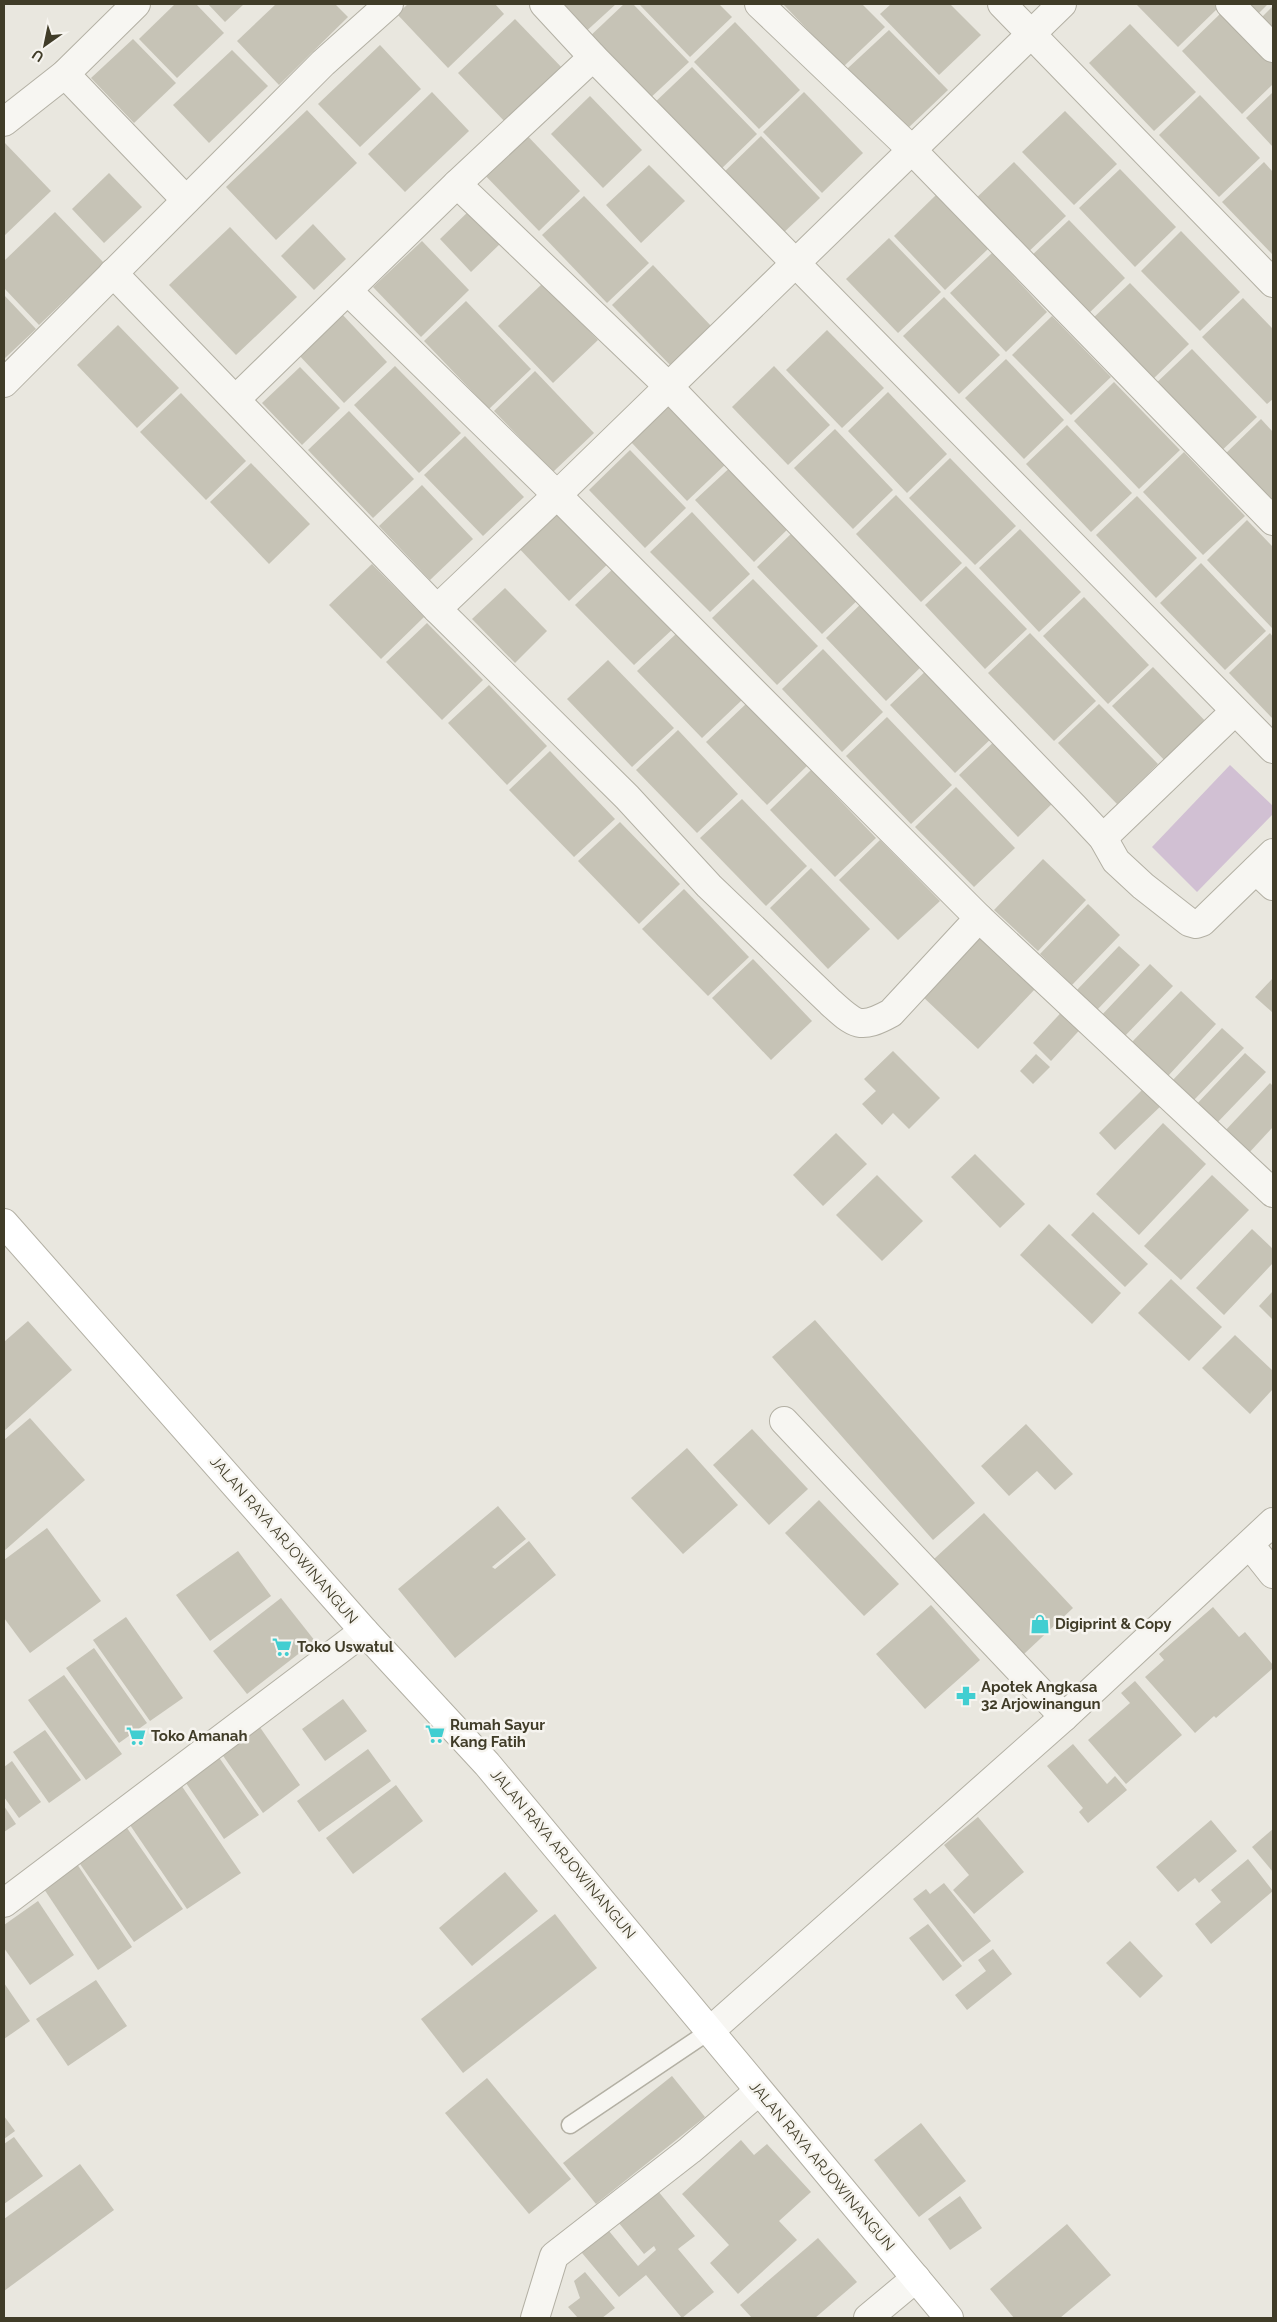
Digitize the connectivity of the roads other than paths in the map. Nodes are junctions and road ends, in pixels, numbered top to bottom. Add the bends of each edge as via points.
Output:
1 (136, 4) edge
2 (389, 4) edge
3 (544, 4) edge
4 (759, 4) edge
5 (1002, 4) edge
6 (1062, 4) edge
7 (1230, 4) edge
8 (1031, 33) junction
9 (1273, 48) edge
10 (594, 58) junction
11 (65, 74) junction
12 (4, 122) edge
13 (912, 149) junction
14 (457, 184) junction
15 (186, 200) junction
16 (794, 262) junction
17 (114, 273) junction
18 (1273, 283) edge
19 (348, 291) junction
20 (4, 383) edge
21 (668, 386) junction
22 (236, 399) junction
23 (557, 495) junction
24 (1273, 521) edge
25 (437, 609) junction
26 (1236, 711) junction
27 (1273, 749) edge
28 (1102, 838) junction
29 (1268, 870) edge
30 (979, 918) junction
31 (1273, 1193) edge
32 (4, 1223) edge
33 (784, 1421) dead end
34 (1273, 1522) edge
35 (1250, 1545) junction
36 (1273, 1574) edge
37 (364, 1632) junction
38 (1064, 1717) junction
39 (4, 1903) edge
40 (711, 2030) junction
41 (759, 2091) junction
42 (570, 2125) dead end
43 (916, 2278) junction
44 (535, 2318) edge
45 (868, 2318) edge
46 (949, 2318) edge

1 - 11 street
2 - 15 street via 322,63
3 - 10 street
4 - 13 street
5 - 8 street
6 - 8 street
7 - 9 street
8 - 13 street
8 - 18 street
10 - 14 street
10 - 16 street
11 - 12 street
11 - 15 street
13 - 16 street
13 - 24 street
14 - 19 street
14 - 21 street
15 - 17 street
16 - 21 street
16 - 26 street
17 - 20 street
17 - 22 street
19 - 22 street
19 - 23 street
21 - 23 street
21 - 28 street
22 - 25 street
23 - 25 street
23 - 30 street
25 - 30 street via 627,797 709,886 850,1021 863,1025 891,1013
26 - 27 street
26 - 28 street
28 - 29 street via 1116,861 1136,880 1189,922 1196,924
30 - 31 street
32 - 37 main road, JALAN RAYA ARJOWINANGUN
33 - 38 street
34 - 35 street
35 - 36 street
35 - 38 street
37 - 39 street
37 - 40 main road, JALAN RAYA ARJOWINANGUN via 487,1764
38 - 40 street
40 - 41 main road, JALAN RAYA ARJOWINANGUN
40 - 42 lane
41 - 43 main road, JALAN RAYA ARJOWINANGUN
41 - 44 street via 690,2150 554,2256
43 - 45 street
43 - 46 main road, JALAN RAYA ARJOWINANGUN

